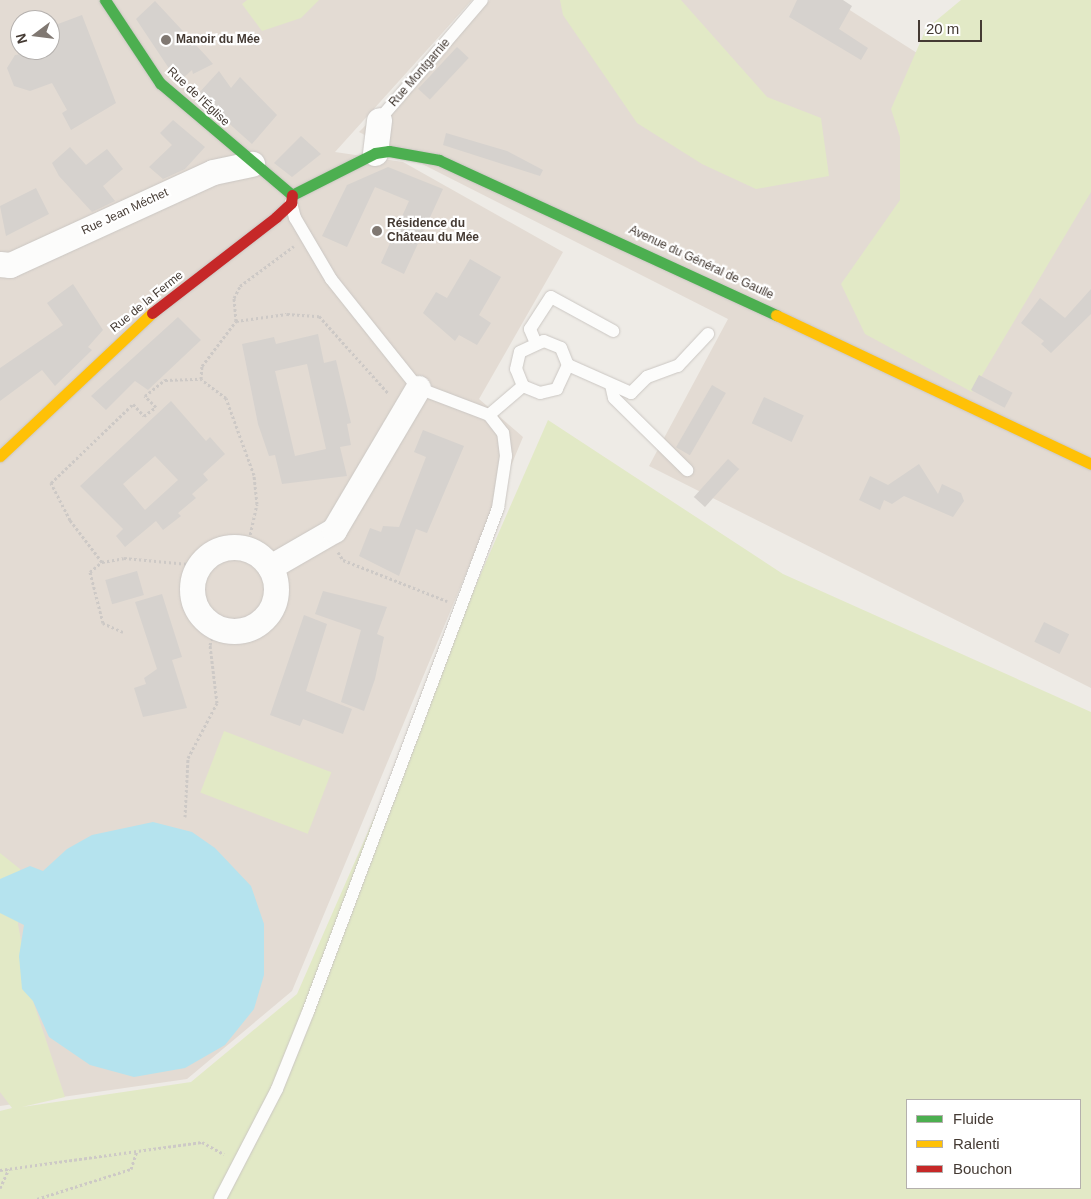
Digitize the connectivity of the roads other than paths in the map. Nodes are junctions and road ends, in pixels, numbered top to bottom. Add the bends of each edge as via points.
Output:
1 (105, 0) edge
2 (482, 0) edge
3 (379, 120) joint
4 (375, 153) junction
5 (252, 164) junction
6 (292, 199) junction
7 (0, 264) edge
8 (613, 331) dead end
9 (708, 334) dead end
10 (535, 342) junction
11 (568, 365) junction
12 (611, 385) junction
13 (523, 386) junction
14 (418, 388) junction
15 (489, 415) junction
16 (0, 456) edge
17 (1091, 464) edge
18 (687, 470) dead end
19 (270, 567) junction
20 (220, 1199) edge

1 - 5 street, Rue de l'Église via 160,82
2 - 3 lane, Rue Montgarnie
3 - 4 street, Rue Montgarnie
4 - 6 street, Avenue du Général de Gaulle
4 - 17 street, Avenue du Général de Gaulle via 389,151 439,160 541,203
5 - 6 street, Rue de l'Église
5 - 7 street, Rue Jean Méchet via 213,172 10,266
6 - 14 lane via 307,239 331,279
6 - 16 street, Rue de la Ferme via 126,334 89,377
8 - 10 lane via 551,297 530,329
9 - 12 lane via 678,366 647,377 631,394
10 - 11 lane via 554,343
10 - 13 lane via 516,360
11 - 12 lane
11 - 13 lane via 557,389 540,393
12 - 18 lane via 614,398
13 - 15 lane
14 - 15 lane
14 - 19 street via 334,530
15 - 20 lane via 503,433 506,456 499,500 308,1012 241,1163
19 - 19 street via 247,549 217,549 199,564 193,599 205,620 215,627 244,629 269,613 276,590

